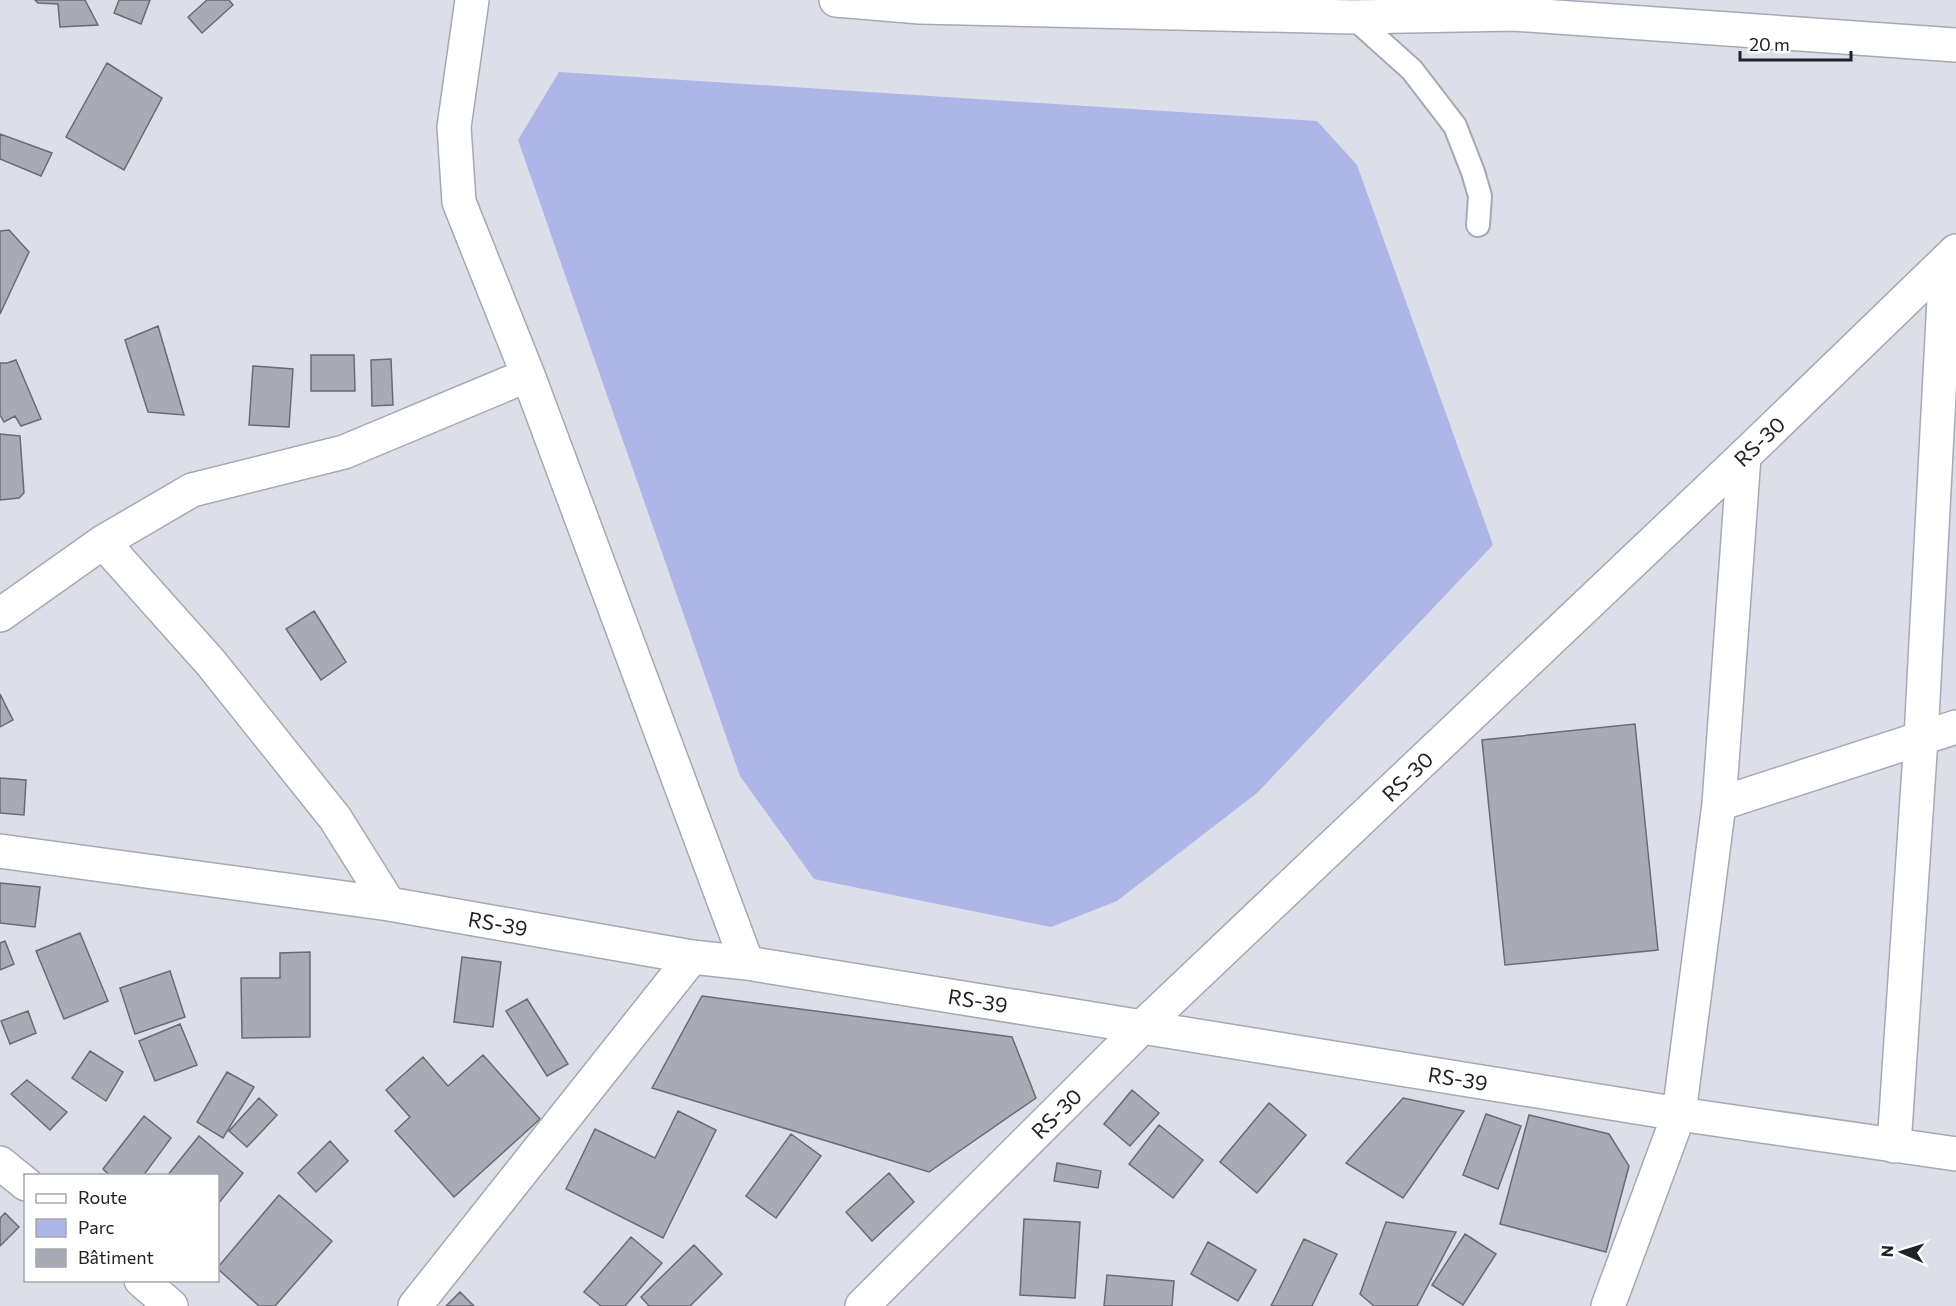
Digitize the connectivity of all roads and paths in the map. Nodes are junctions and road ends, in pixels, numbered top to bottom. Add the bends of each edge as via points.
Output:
1 (472, 0) edge
2 (836, 0) edge
3 (920, 3) edge
4 (1513, 7) edge
5 (1353, 17) junction
6 (1956, 45) edge
7 (1478, 225) dead end
8 (1951, 256) edge
9 (528, 375) junction
10 (1744, 456) junction
11 (104, 542) junction
12 (0, 615) edge
13 (1956, 728) edge
14 (1921, 738) junction
15 (1719, 804) junction
16 (0, 851) edge
17 (389, 904) junction
18 (692, 957) junction
19 (747, 963) junction
20 (1143, 1026) junction
21 (1679, 1114) junction
22 (1894, 1146) junction
23 (1956, 1154) edge
24 (0, 1163) edge
25 (24, 1182) edge
26 (142, 1282) edge
27 (171, 1306) edge
28 (415, 1306) edge
29 (862, 1306) edge
30 (1608, 1306) edge

1 - 9 street via 454,127 459,202
2 - 3 street
3 - 5 street
4 - 5 street
4 - 6 street
5 - 7 lane via 1412,70 1455,126 1480,196
8 - 10 street, RS-30
8 - 14 street
9 - 11 street via 344,452 192,490
9 - 19 street
10 - 15 street
10 - 20 street, RS-30
11 - 12 street
11 - 17 street via 211,663 335,818
13 - 14 street
14 - 15 street
14 - 22 street
15 - 21 street
16 - 17 street, RS-39
17 - 18 street, RS-39
18 - 19 street, RS-39
18 - 28 street
19 - 20 street, RS-39
20 - 21 street, RS-39
20 - 29 street, RS-30
21 - 22 street, RS-39
21 - 30 street
22 - 23 street, RS-39
24 - 25 street
26 - 27 street

